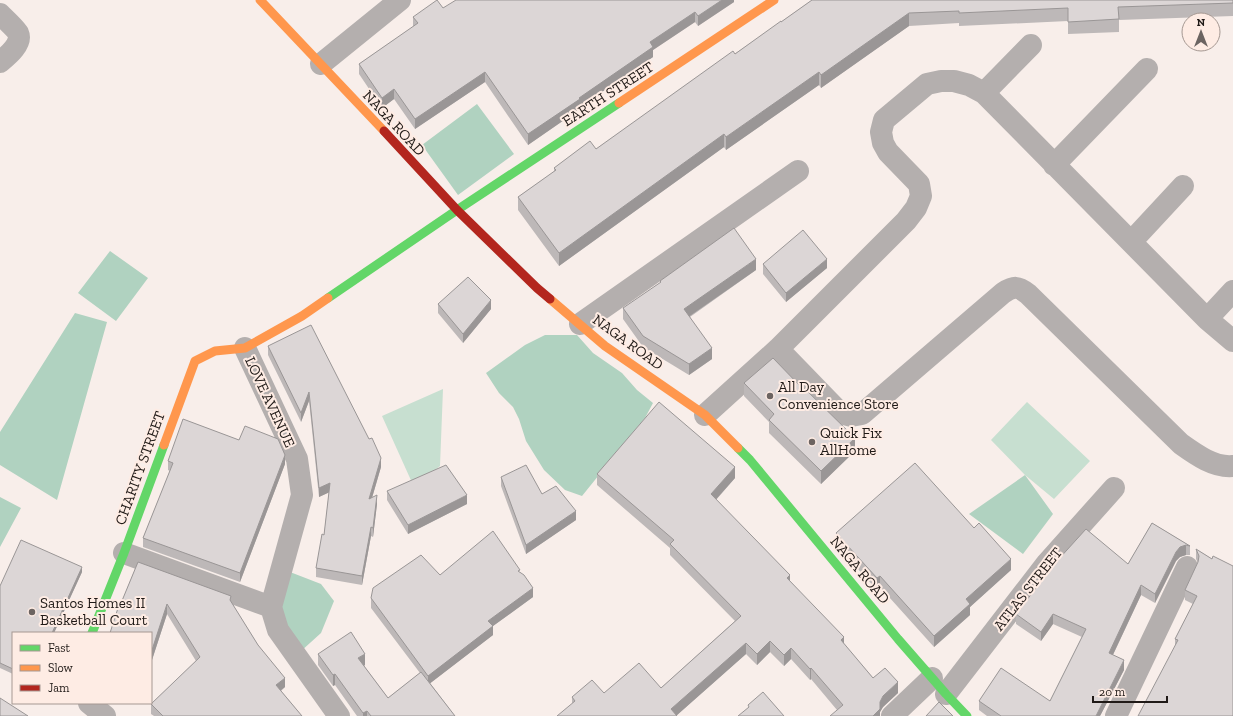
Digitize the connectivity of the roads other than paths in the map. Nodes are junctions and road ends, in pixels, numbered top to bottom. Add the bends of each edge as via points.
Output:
1 (260, 0) edge
2 (416, 0) edge
3 (774, 0) edge
4 (394, 2) edge
5 (0, 14) edge
6 (1031, 45) dead end
7 (0, 62) edge
8 (321, 64) junction
9 (1147, 69) dead end
10 (984, 93) junction
11 (1054, 165) junction
12 (798, 171) dead end
13 (1183, 186) dead end
14 (457, 210) junction
15 (1131, 242) junction
16 (1233, 291) edge
17 (1207, 319) junction
18 (580, 324) junction
19 (1233, 341) edge
20 (245, 348) junction
21 (778, 349) junction
22 (705, 415) junction
23 (1233, 466) edge
24 (1114, 488) dead end
25 (124, 553) junction
26 (1187, 567) dead end
27 (271, 607) junction
28 (92, 632) edge
29 (939, 686) junction
30 (90, 704) edge
31 (105, 716) edge
32 (339, 716) edge
33 (892, 716) edge
34 (967, 716) edge
35 (1116, 716) edge

1 - 8 main road, NAGA ROAD
2 - 4 street via 412,3
3 - 14 main road, EARTH STREET
4 - 8 street
5 - 7 street via 18,34 19,39 14,50
6 - 10 street
8 - 14 main road, NAGA ROAD
9 - 11 street
10 - 11 street
10 - 21 street via 954,81 926,84 884,120 881,132 883,143 888,152 919,184 920,196 916,208
11 - 15 street
12 - 18 street
13 - 15 street
14 - 18 main road, NAGA ROAD via 537,288
14 - 20 main road, LOVE AVENUE via 302,316
15 - 17 street
16 - 17 street
17 - 19 street
18 - 22 main road, NAGA ROAD via 605,346
20 - 25 main road, CHARITY STREET via 215,351 195,361
20 - 27 street, LOVE AVENUE via 297,459 302,495
21 - 22 street
21 - 23 street via 840,413 851,416 862,414 1004,293 1010,289 1022,289 1181,444 1201,459
22 - 29 main road, NAGA ROAD via 750,460
24 - 29 street, ATLAS STREET
25 - 27 street
25 - 28 main road, CHARITY STREET
26 - 35 street
27 - 32 street via 278,630
29 - 33 street, ATLAS STREET
29 - 34 main road, NAGA ROAD
30 - 31 street

